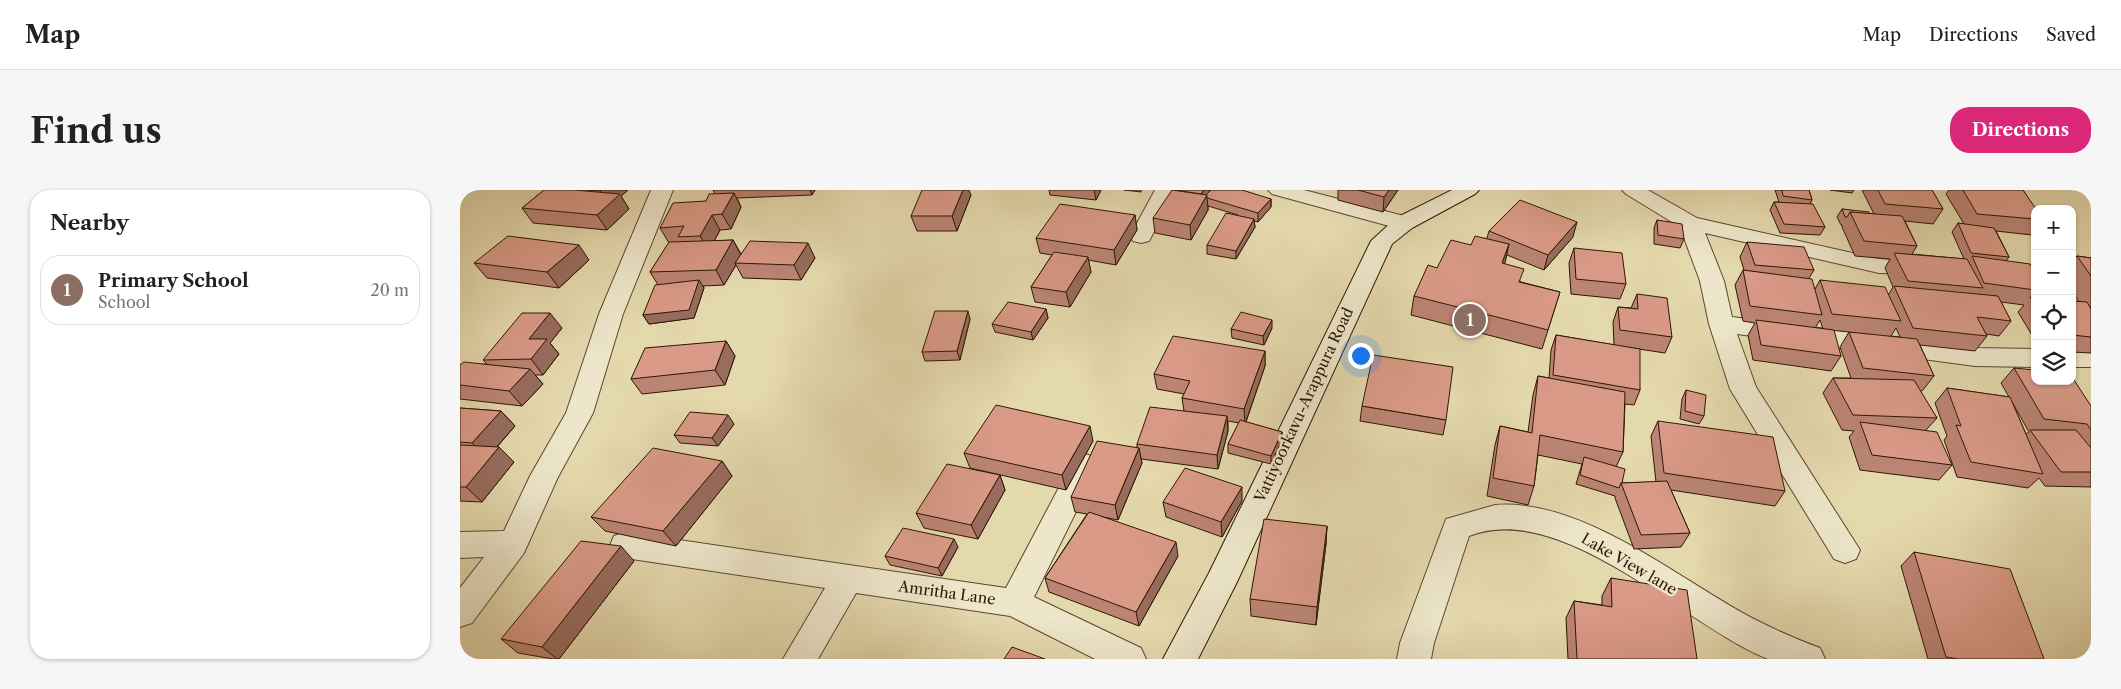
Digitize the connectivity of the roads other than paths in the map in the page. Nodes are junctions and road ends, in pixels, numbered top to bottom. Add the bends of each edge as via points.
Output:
1 (662, 190) edge
2 (1166, 190) edge
3 (1279, 190) edge
4 (1468, 190) edge
5 (1632, 190) edge
6 (1404, 223) junction
7 (1690, 224) junction
8 (1141, 236) dead end
9 (1947, 268) edge
10 (1721, 324) junction
11 (2031, 358) edge
12 (2076, 358) edge
13 (2091, 358) edge
14 (1085, 465) edge
15 (513, 544) junction
16 (460, 545) edge
17 (625, 545) dead end
18 (1845, 550) dead end
19 (848, 578) junction
20 (1015, 603) junction
21 (460, 613) edge
22 (800, 659) edge
23 (1129, 659) edge
24 (1180, 659) edge
25 (1414, 659) edge
26 (1808, 659) edge

1 - 15 street via 611,314 579,413 544,476
2 - 8 street
3 - 6 street
4 - 6 street, Vattiyoorkavu-Arappura Road
5 - 7 street
6 - 24 street, Vattiyoorkavu-Arappura Road via 1382,241 1221,582
7 - 9 street via 1879,266
7 - 10 street via 1712,281
10 - 11 street via 1975,357
10 - 18 street via 1743,389
12 - 13 street
14 - 20 street
15 - 16 street
15 - 21 street
17 - 19 street, Amritha Lane
19 - 20 street, Amritha Lane
19 - 22 street
20 - 23 street, Amritha Lane
25 - 26 street, Lake View lane via 1457,528 1479,519 1505,518 1533,518 1591,538 1770,645

